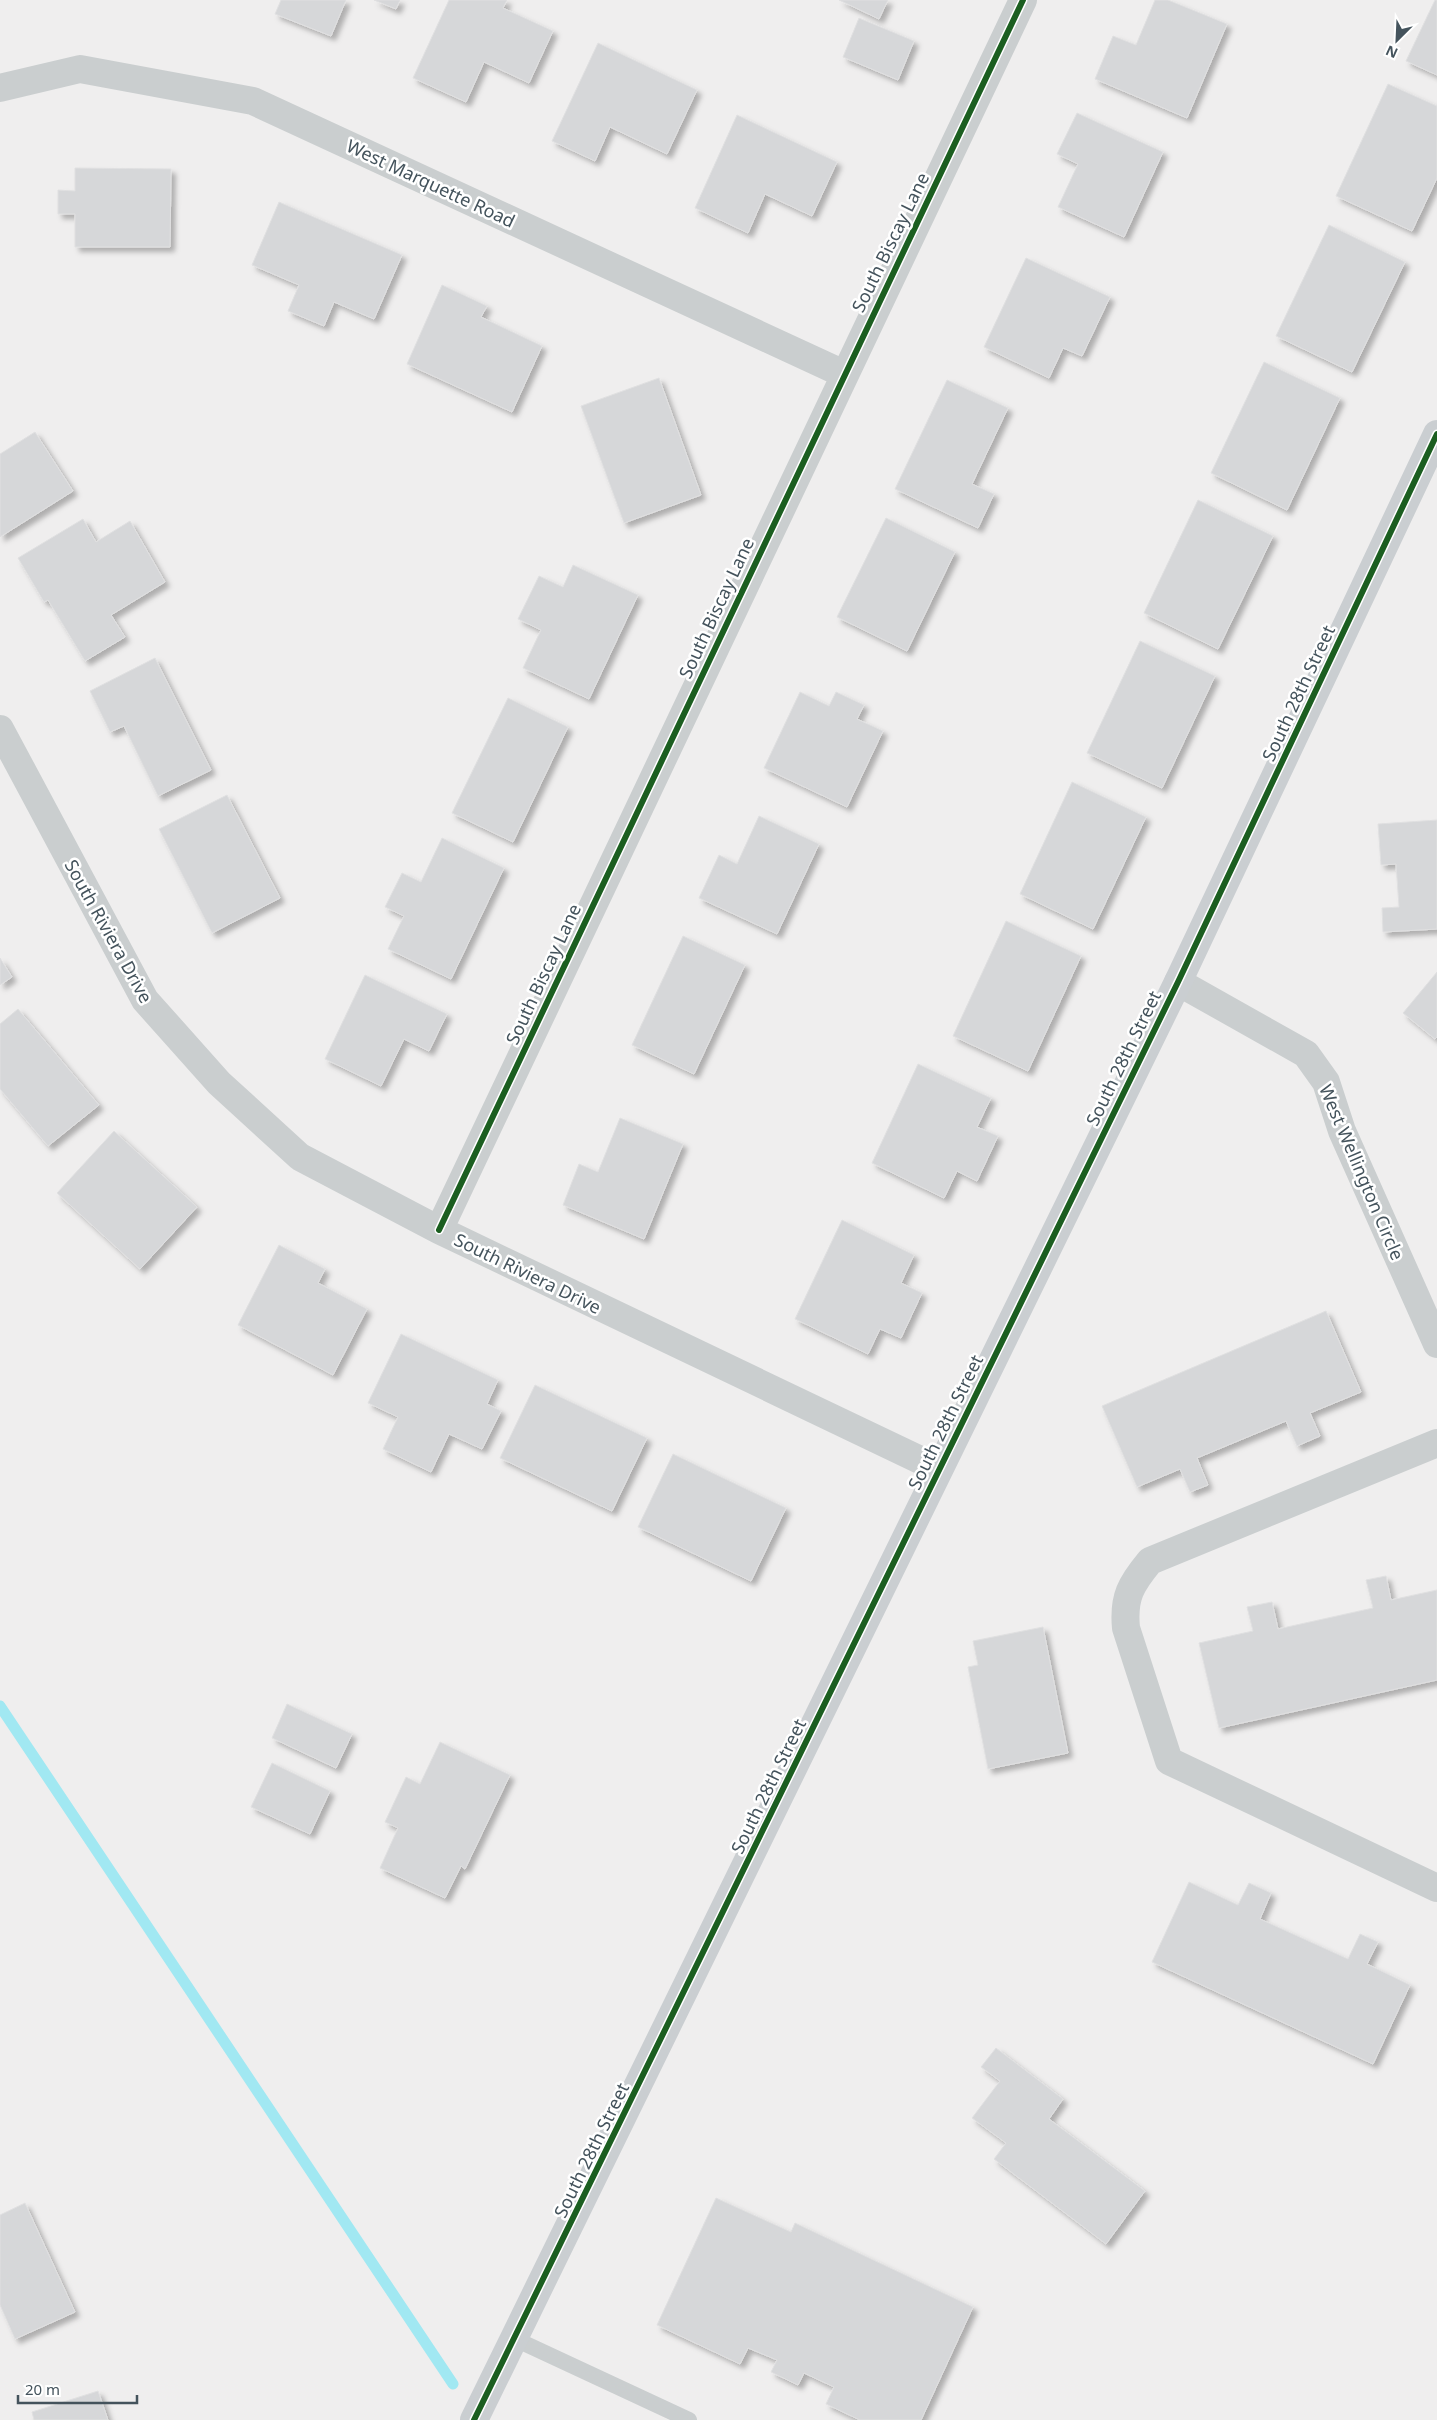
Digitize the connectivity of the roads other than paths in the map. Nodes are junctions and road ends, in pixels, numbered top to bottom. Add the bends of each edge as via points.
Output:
1 (1023, 0) edge
2 (0, 88) edge
3 (844, 374) junction
4 (1437, 434) edge
5 (0, 729) edge
6 (1178, 982) junction
7 (439, 1230) junction
8 (1437, 1344) edge
9 (1437, 1443) edge
10 (938, 1469) junction
11 (1437, 1888) edge
12 (514, 2339) junction
13 (474, 2420) edge
14 (690, 2420) edge

1 - 3 street, South Biscay Lane
2 - 3 street, West Marquette Road via 80,69 253,100
3 - 7 street, South Biscay Lane
4 - 6 street, South 28th Street
5 - 7 street, South Riviera Drive via 145,1000 219,1083 300,1157
6 - 8 street, West Wellington Circle via 1306,1054 1326,1082 1342,1130
6 - 10 street, South 28th Street
7 - 10 street, South Riviera Drive
9 - 11 street via 1150,1561 1133,1580 1124,1612 1126,1628 1169,1761
10 - 12 street, South 28th Street
12 - 13 street, South 28th Street
12 - 14 lane

